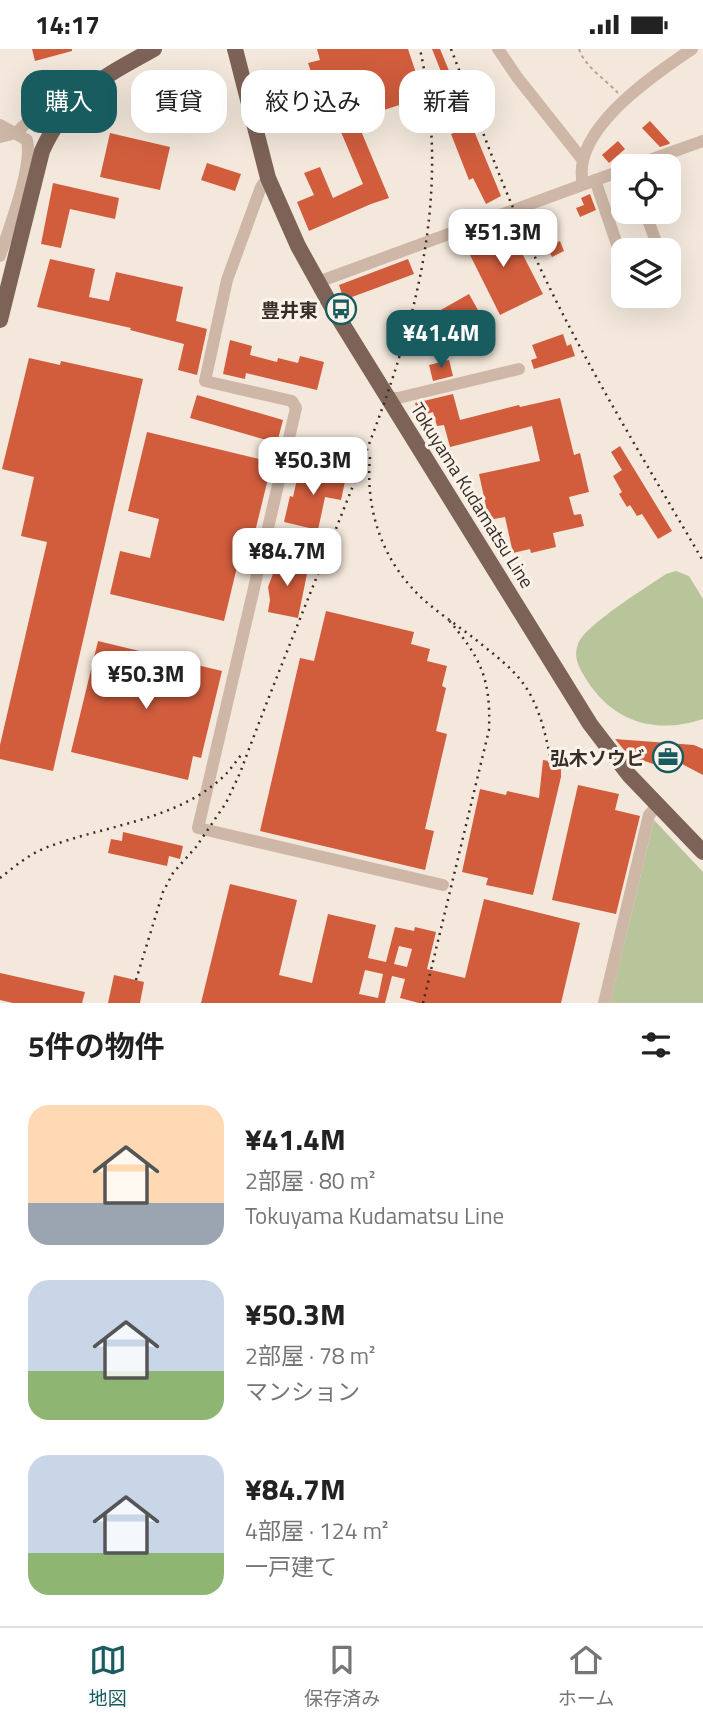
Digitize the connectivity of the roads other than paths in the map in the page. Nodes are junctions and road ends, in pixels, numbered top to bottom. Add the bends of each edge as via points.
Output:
1 (154, 49) edge
2 (235, 49) edge
3 (498, 49) edge
4 (692, 49) edge
5 (117, 70) edge
6 (0, 125) edge
7 (21, 128) edge
8 (16, 133) junction
9 (52, 133) edge
10 (0, 137) edge
11 (703, 141) edge
12 (667, 154) edge
13 (582, 159) junction
14 (611, 174) edge
15 (268, 178) junction
16 (589, 182) junction
17 (613, 238) edge
18 (0, 256) edge
19 (318, 282) junction
20 (0, 320) edge
21 (519, 369) dead end
22 (387, 398) junction
23 (657, 806) junction
24 (703, 852) edge
25 (443, 885) dead end
26 (604, 1003) edge

1 - 5 main road
2 - 15 main road, Tokuyama Kudamatsu Line
3 - 13 street
4 - 13 street via 626,101 596,131
6 - 8 street
7 - 8 street
8 - 10 street
8 - 18 street via 27,140 29,149
9 - 20 main road via 42,151
11 - 12 street
13 - 16 street
14 - 16 street
15 - 19 main road, Tokuyama Kudamatsu Line
15 - 25 street via 227,280 205,381 292,401 296,408 198,828
16 - 17 street
16 - 19 street
19 - 22 main road, Tokuyama Kudamatsu Line
21 - 22 street
22 - 23 main road, Tokuyama Kudamatsu Line via 590,725
23 - 24 main road, Tokuyama Kudamatsu Line
23 - 26 street via 649,815

